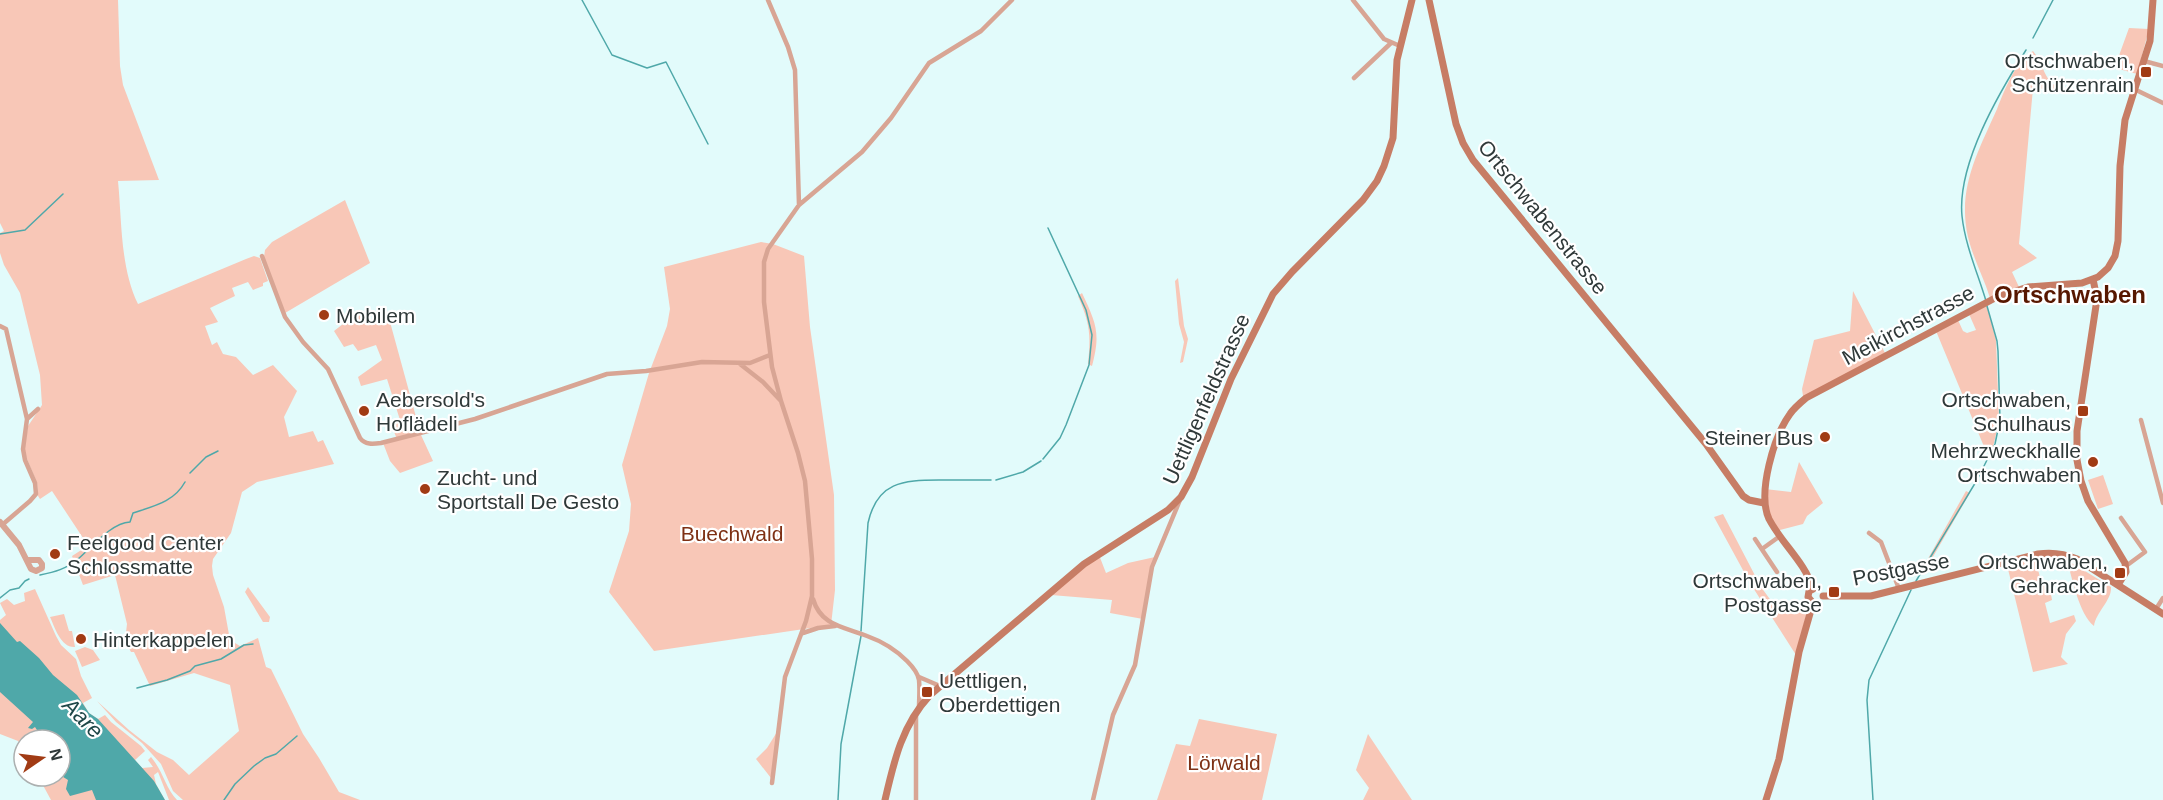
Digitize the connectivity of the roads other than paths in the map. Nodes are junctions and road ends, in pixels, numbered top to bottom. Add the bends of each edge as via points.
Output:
1 (768, 0) edge
2 (1012, 0) edge
3 (1353, 0) edge
4 (1412, 0) edge
5 (2153, 0) edge
6 (1428, 1) edge
7 (1391, 43) junction
8 (1400, 46) junction
9 (2144, 61) junction
10 (2163, 66) edge
11 (1354, 78) dead end
12 (2134, 89) junction
13 (2163, 103) edge
14 (799, 205) junction
15 (262, 256) dead end
16 (2093, 279) junction
17 (0, 326) edge
18 (770, 355) junction
19 (740, 364) junction
20 (780, 401) junction
21 (38, 410) dead end
22 (27, 419) junction
23 (2141, 420) dead end
24 (1181, 497) junction
25 (1764, 503) junction
26 (2163, 503) edge
27 (1165, 512) junction
28 (2121, 518) dead end
29 (1172, 520) junction
30 (1, 523) edge
31 (1869, 533) dead end
32 (1780, 536) junction
33 (1755, 539) dead end
34 (1762, 549) junction
35 (27, 560) dead end
36 (2126, 566) junction
37 (1777, 572) dead end
38 (2118, 585) junction
39 (1813, 589) junction
40 (1899, 589) junction
41 (812, 596) junction
42 (1823, 596) junction
43 (2163, 598) edge
44 (1813, 603) junction
45 (2156, 609) junction
46 (2163, 614) edge
47 (835, 626) junction
48 (803, 633) junction
49 (919, 677) junction
50 (940, 686) junction
51 (917, 710) junction
52 (772, 783) dead end
53 (885, 800) edge
54 (916, 800) edge
55 (1093, 800) edge
56 (1766, 800) edge

1 - 14 street via 795,70
2 - 14 street via 981,31 929,63 862,152
3 - 7 street via 1377,32
4 - 8 main road, Uettligenfeldstrasse
5 - 9 main road via 2152,32
6 - 25 main road, Ortschwabenstrasse via 1456,124 1468,152 1706,444 1743,496
7 - 8 street
7 - 11 street
8 - 24 main road, Uettligenfeldstrasse via 1395,71 1393,138 1377,181 1273,294 1231,378
9 - 10 street
9 - 12 main road
12 - 13 street
12 - 16 main road via 2121,144 2117,247 2105,272
14 - 18 street via 765,257 764,303
15 - 19 street via 285,317 328,369 363,442 381,443 460,423 607,374 702,362
16 - 25 main road, Meikirchstrasse via 2028,287 1987,302 1798,405 1777,440
16 - 36 main road via 2097,299 2077,431 2078,466 2088,501
17 - 22 street via 6,329
18 - 19 street
18 - 20 street
19 - 20 street
20 - 41 street via 804,481
21 - 22 street
22 - 30 street via 22,449 36,494
23 - 26 street
24 - 27 main road, Uettligenfeldstrasse
24 - 29 street
25 - 32 main road
27 - 29 street
27 - 50 main road, Uettligenfeldstrasse via 1084,564
28 - 36 street via 2145,552
29 - 55 street via 1152,567 1135,665 1113,715
30 - 35 street
31 - 40 street via 1881,542
32 - 34 street
32 - 39 main road via 1807,573
33 - 34 street
34 - 37 street
36 - 38 main road
38 - 40 main road, Postgasse via 2070,556 2050,553
38 - 45 main road, Postgasse
39 - 42 main road via 1820,590
39 - 44 main road via 1808,595
40 - 42 main road, Postgasse via 1857,597
41 - 47 street via 821,615
41 - 48 street
42 - 44 main road via 1820,602
43 - 45 street
44 - 56 main road via 1799,652 1779,759
45 - 46 main road, Postgasse
47 - 48 street
47 - 49 street via 881,643 902,656
48 - 52 street via 785,677
49 - 50 street
49 - 51 street
50 - 51 main road, Uettligenfeldstrasse
51 - 53 main road, Uettligenfeldstrasse via 900,743
51 - 54 street

